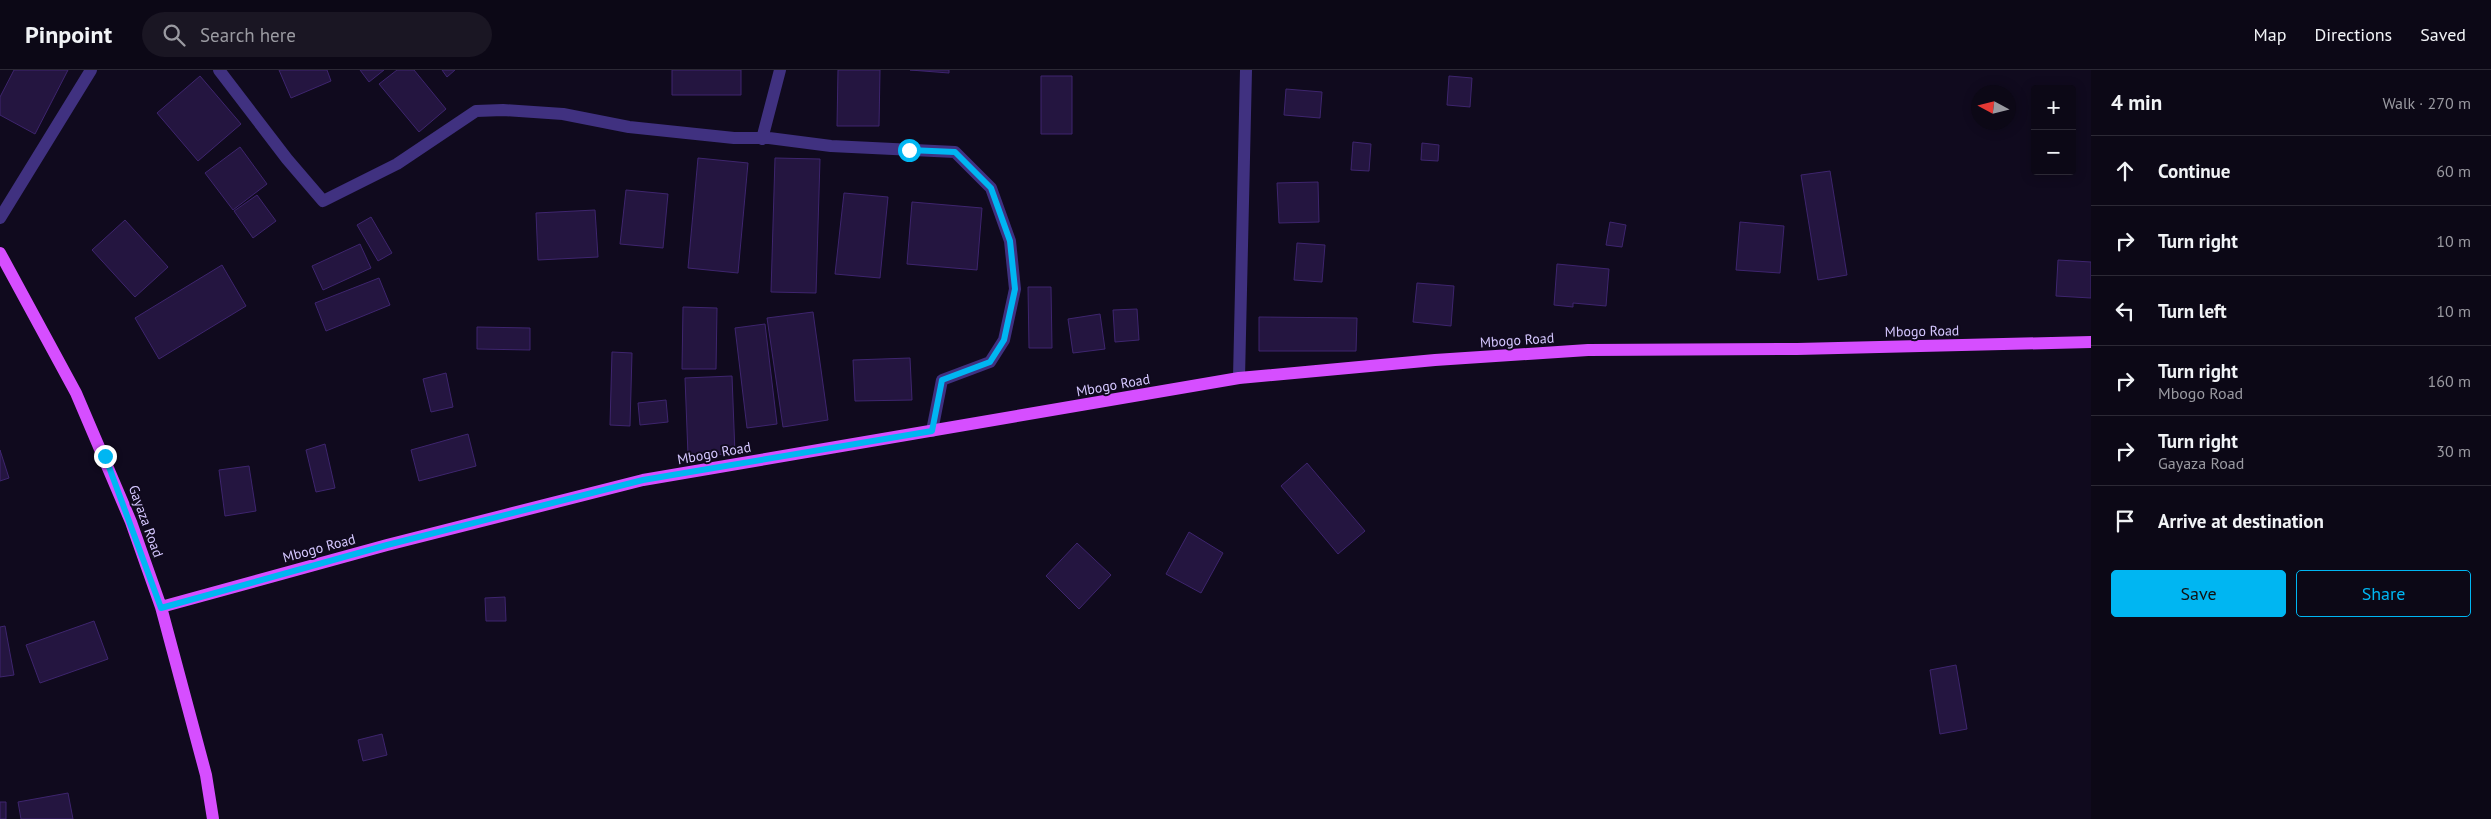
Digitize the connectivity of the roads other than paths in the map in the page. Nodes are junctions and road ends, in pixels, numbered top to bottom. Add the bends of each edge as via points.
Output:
1 (91, 70) edge
2 (219, 70) edge
3 (780, 70) edge
4 (1246, 70) edge
5 (762, 139) junction
6 (0, 218) edge
7 (0, 253) edge
8 (2091, 342) edge
9 (1239, 378) junction
10 (932, 431) junction
11 (161, 608) junction
12 (213, 819) edge

1 - 6 street
2 - 5 street via 323,201 397,164 476,111 563,114 629,127
3 - 5 street
4 - 9 street
5 - 10 street via 955,152 991,188 1010,241 1015,289 1004,340 990,362 942,380
7 - 11 main road, Gayaza Road via 76,393 105,456
8 - 9 main road, Mbogo Road via 1588,350
9 - 10 main road, Mbogo Road
10 - 11 main road, Mbogo Road via 643,480 387,545
11 - 12 main road, Gayaza Road via 206,775

